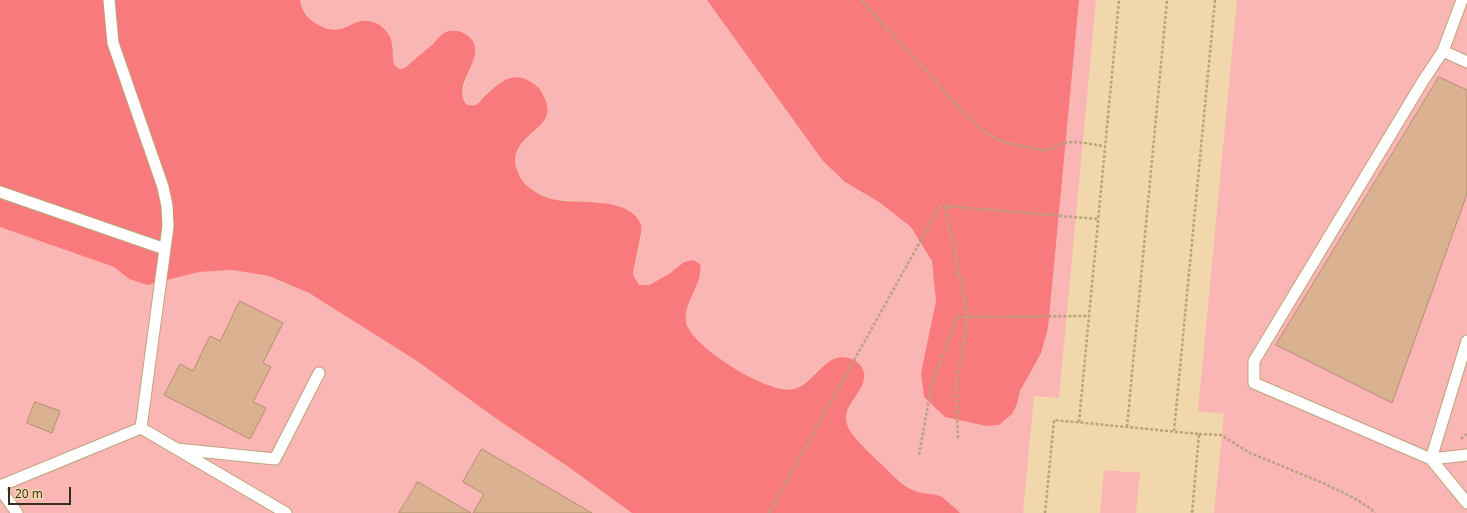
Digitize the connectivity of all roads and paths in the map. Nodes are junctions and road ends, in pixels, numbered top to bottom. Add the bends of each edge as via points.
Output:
1 (109, 0) edge
2 (861, 0) edge
3 (1119, 0) edge
4 (1167, 0) edge
5 (1215, 0) edge
6 (1462, 0) edge
7 (1443, 51) junction
8 (1467, 62) edge
9 (1105, 146) junction
10 (0, 192) edge
11 (945, 206) junction
12 (1098, 219) junction
13 (165, 249) junction
14 (968, 316) junction
15 (1089, 316) junction
16 (1467, 341) edge
17 (319, 374) dead end
18 (1079, 422) junction
19 (1127, 427) junction
20 (141, 428) junction
21 (1174, 431) junction
22 (1199, 434) junction
23 (958, 438) dead end
24 (177, 449) junction
25 (920, 455) dead end
26 (1467, 455) edge
27 (1431, 460) junction
28 (0, 487) edge
29 (1467, 503) edge
30 (17, 513) edge
31 (286, 513) edge
32 (769, 513) edge
33 (1045, 513) edge
34 (1192, 513) edge
35 (1375, 513) edge

1 - 13 lane via 113,43 166,200 168,226
2 - 9 path via 966,115 995,139 1011,145 1044,150 1073,142
3 - 9 path
4 - 19 path
5 - 21 path
6 - 7 lane
7 - 8 lane
7 - 27 lane via 1422,81 1254,361 1254,383
9 - 12 path
10 - 13 lane
11 - 12 path
11 - 14 path
11 - 32 path via 940,206
12 - 15 path
13 - 20 lane
14 - 15 path
14 - 23 path via 956,389
14 - 25 path via 957,316 931,388
15 - 18 path
16 - 27 lane
17 - 24 lane via 275,459
18 - 19 path
18 - 33 path via 1054,420
19 - 21 path
20 - 24 lane
20 - 28 lane
21 - 22 path
22 - 34 path
22 - 35 path via 1222,435 1250,453 1354,498
24 - 31 lane
26 - 27 lane
27 - 29 lane
28 - 30 lane

